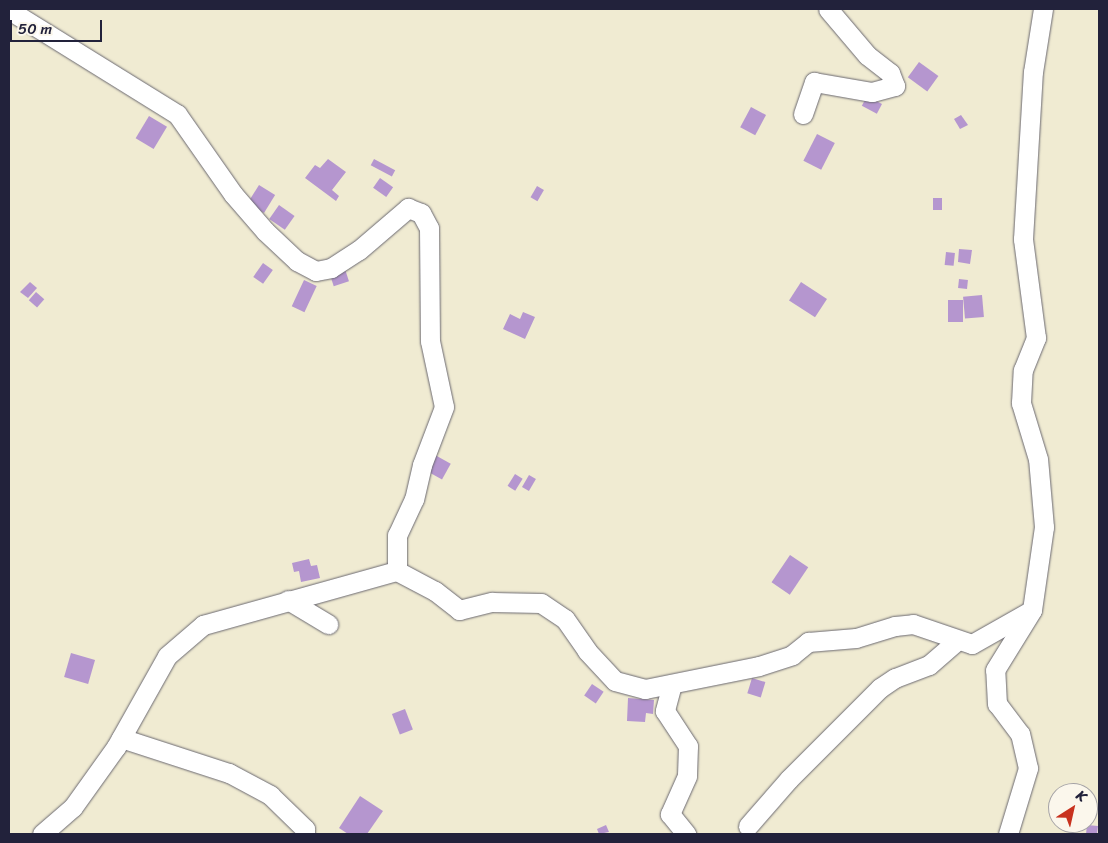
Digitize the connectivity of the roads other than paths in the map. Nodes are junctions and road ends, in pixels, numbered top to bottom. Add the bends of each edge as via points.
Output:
1 (828, 9) edge
2 (1043, 9) edge
3 (9, 10) edge
4 (803, 114) dead end
5 (397, 571) junction
6 (288, 600) junction
7 (1032, 610) junction
8 (328, 624) dead end
9 (958, 640) junction
10 (672, 684) junction
11 (121, 738) junction
12 (748, 826) dead end
13 (42, 834) edge
14 (305, 834) edge
15 (686, 834) edge
16 (1008, 834) edge

1 - 4 street via 867,55 890,72 895,86 872,92 814,82
2 - 7 street via 1033,72 1023,239 1036,338 1023,370 1021,403 1038,459 1044,527
3 - 5 street via 176,114 265,231 297,261 316,271 331,268 359,250 408,208 421,213 429,228 430,341 444,407 422,465 414,499 397,534
5 - 6 street
5 - 10 street via 435,591 459,610 492,602 541,603 565,619 587,651 615,681 645,689
6 - 8 street
6 - 11 street via 204,625 168,656
7 - 9 street via 972,644
7 - 16 street via 995,670 997,704 1020,734 1028,768
9 - 10 street via 913,624 895,626 856,638 808,642 792,655 759,666
9 - 12 street via 929,665 895,678 880,688 789,779
10 - 15 street via 665,711 688,746 687,776 670,814
11 - 13 street via 73,807
11 - 14 street via 229,773 270,795 305,829

